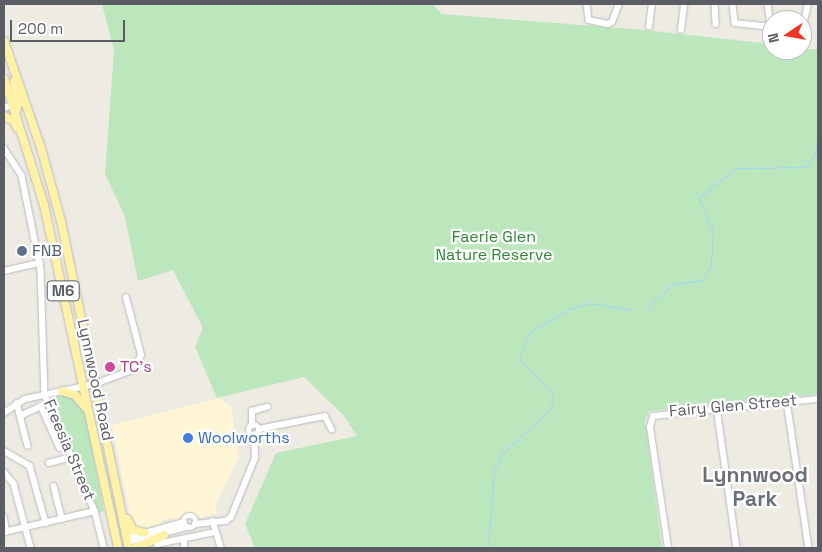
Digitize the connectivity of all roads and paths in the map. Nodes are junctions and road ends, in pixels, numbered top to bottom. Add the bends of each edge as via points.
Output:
1 (586, 4) edge
2 (619, 4) edge
3 (652, 4) edge
4 (684, 4) edge
5 (715, 4) edge
6 (734, 4) edge
7 (716, 24) dead end
8 (762, 26) edge
9 (649, 27) dead end
10 (681, 30) dead end
11 (4, 41) edge
12 (4, 49) edge
13 (4, 78) edge
14 (21, 106) junction
15 (4, 108) edge
16 (4, 116) edge
17 (4, 148) edge
18 (44, 205) junction
19 (40, 263) junction
20 (4, 271) edge
21 (126, 298) dead end
22 (95, 384) junction
23 (84, 386) junction
24 (62, 391) junction
25 (45, 395) junction
26 (818, 399) edge
27 (787, 402) junction
28 (17, 403) junction
29 (267, 407) dead end
30 (717, 408) junction
31 (4, 413) edge
32 (89, 414) junction
33 (22, 415) junction
34 (252, 426) junction
35 (259, 429) junction
36 (332, 429) dead end
37 (254, 435) junction
38 (28, 446) dead end
39 (60, 448) dead end
40 (4, 451) edge
41 (72, 457) junction
42 (49, 463) dead end
43 (4, 472) edge
44 (115, 481) junction
45 (54, 486) dead end
46 (95, 511) junction
47 (4, 517) edge
48 (62, 519) junction
49 (195, 521) junction
50 (213, 521) junction
51 (46, 523) junction
52 (186, 525) junction
53 (26, 528) junction
54 (6, 532) edge
55 (216, 532) junction
56 (145, 533) junction
57 (164, 535) junction
58 (184, 539) junction
59 (157, 544) dead end
60 (124, 545) edge
61 (31, 548) edge
62 (104, 548) edge
63 (135, 548) edge
64 (185, 548) edge
65 (221, 548) edge
66 (668, 548) edge
67 (737, 548) edge
68 (809, 548) edge

1 - 2 street via 589,20 608,24
3 - 9 street
4 - 10 street
5 - 7 street
6 - 8 street via 735,23
11 - 14 main road, Lynnwood Road / M6
12 - 14 main road
13 - 14 main road, Lynnwood Road / M6
14 - 15 street
14 - 16 street
14 - 18 main road, Lynnwood Road / M6
14 - 22 main road, Lynnwood Road / M6 via 61,220
16 - 18 main road via 11,118 17,127
17 - 19 street, Freesia Street via 22,176
18 - 23 main road, Lynnwood Road / M6
19 - 20 street
19 - 25 street, Freesia Street
21 - 22 street via 140,359 130,372
22 - 23 street
22 - 44 main road, Lynnwood Road / M6
23 - 24 street
23 - 32 main road, Lynnwood Road / M6
24 - 25 street
24 - 32 main road via 78,398
25 - 28 street
25 - 41 street, Freesia Street
26 - 27 street, Fairy Glen Street
27 - 30 street, Fairy Glen Street
27 - 68 street
28 - 31 street
28 - 33 street
29 - 34 street via 252,411
30 - 66 street, Fairy Glen Street via 658,413 651,419
30 - 67 street
32 - 60 main road, Lynnwood Road / M6 via 114,531 117,540
33 - 38 street
33 - 39 street via 41,406
34 - 35 street
34 - 37 street via 250,431
35 - 36 street via 325,416
35 - 37 street
37 - 50 street via 255,458 233,513 226,521
40 - 51 street via 30,467
41 - 42 street
41 - 46 street, Freesia Street
43 - 53 street via 13,481
44 - 56 main road via 130,527
44 - 60 main road, Lynnwood Road / M6
45 - 48 street
46 - 48 street
46 - 62 street, Freesia Street
47 - 54 street
48 - 51 street
49 - 50 street
49 - 52 street
49 - 52 street via 188,516
50 - 55 street
51 - 53 street
52 - 56 street
52 - 57 street
53 - 54 street
53 - 61 street
55 - 58 street
55 - 65 street
56 - 60 street
57 - 60 street
57 - 63 main road
58 - 59 street
58 - 64 street

